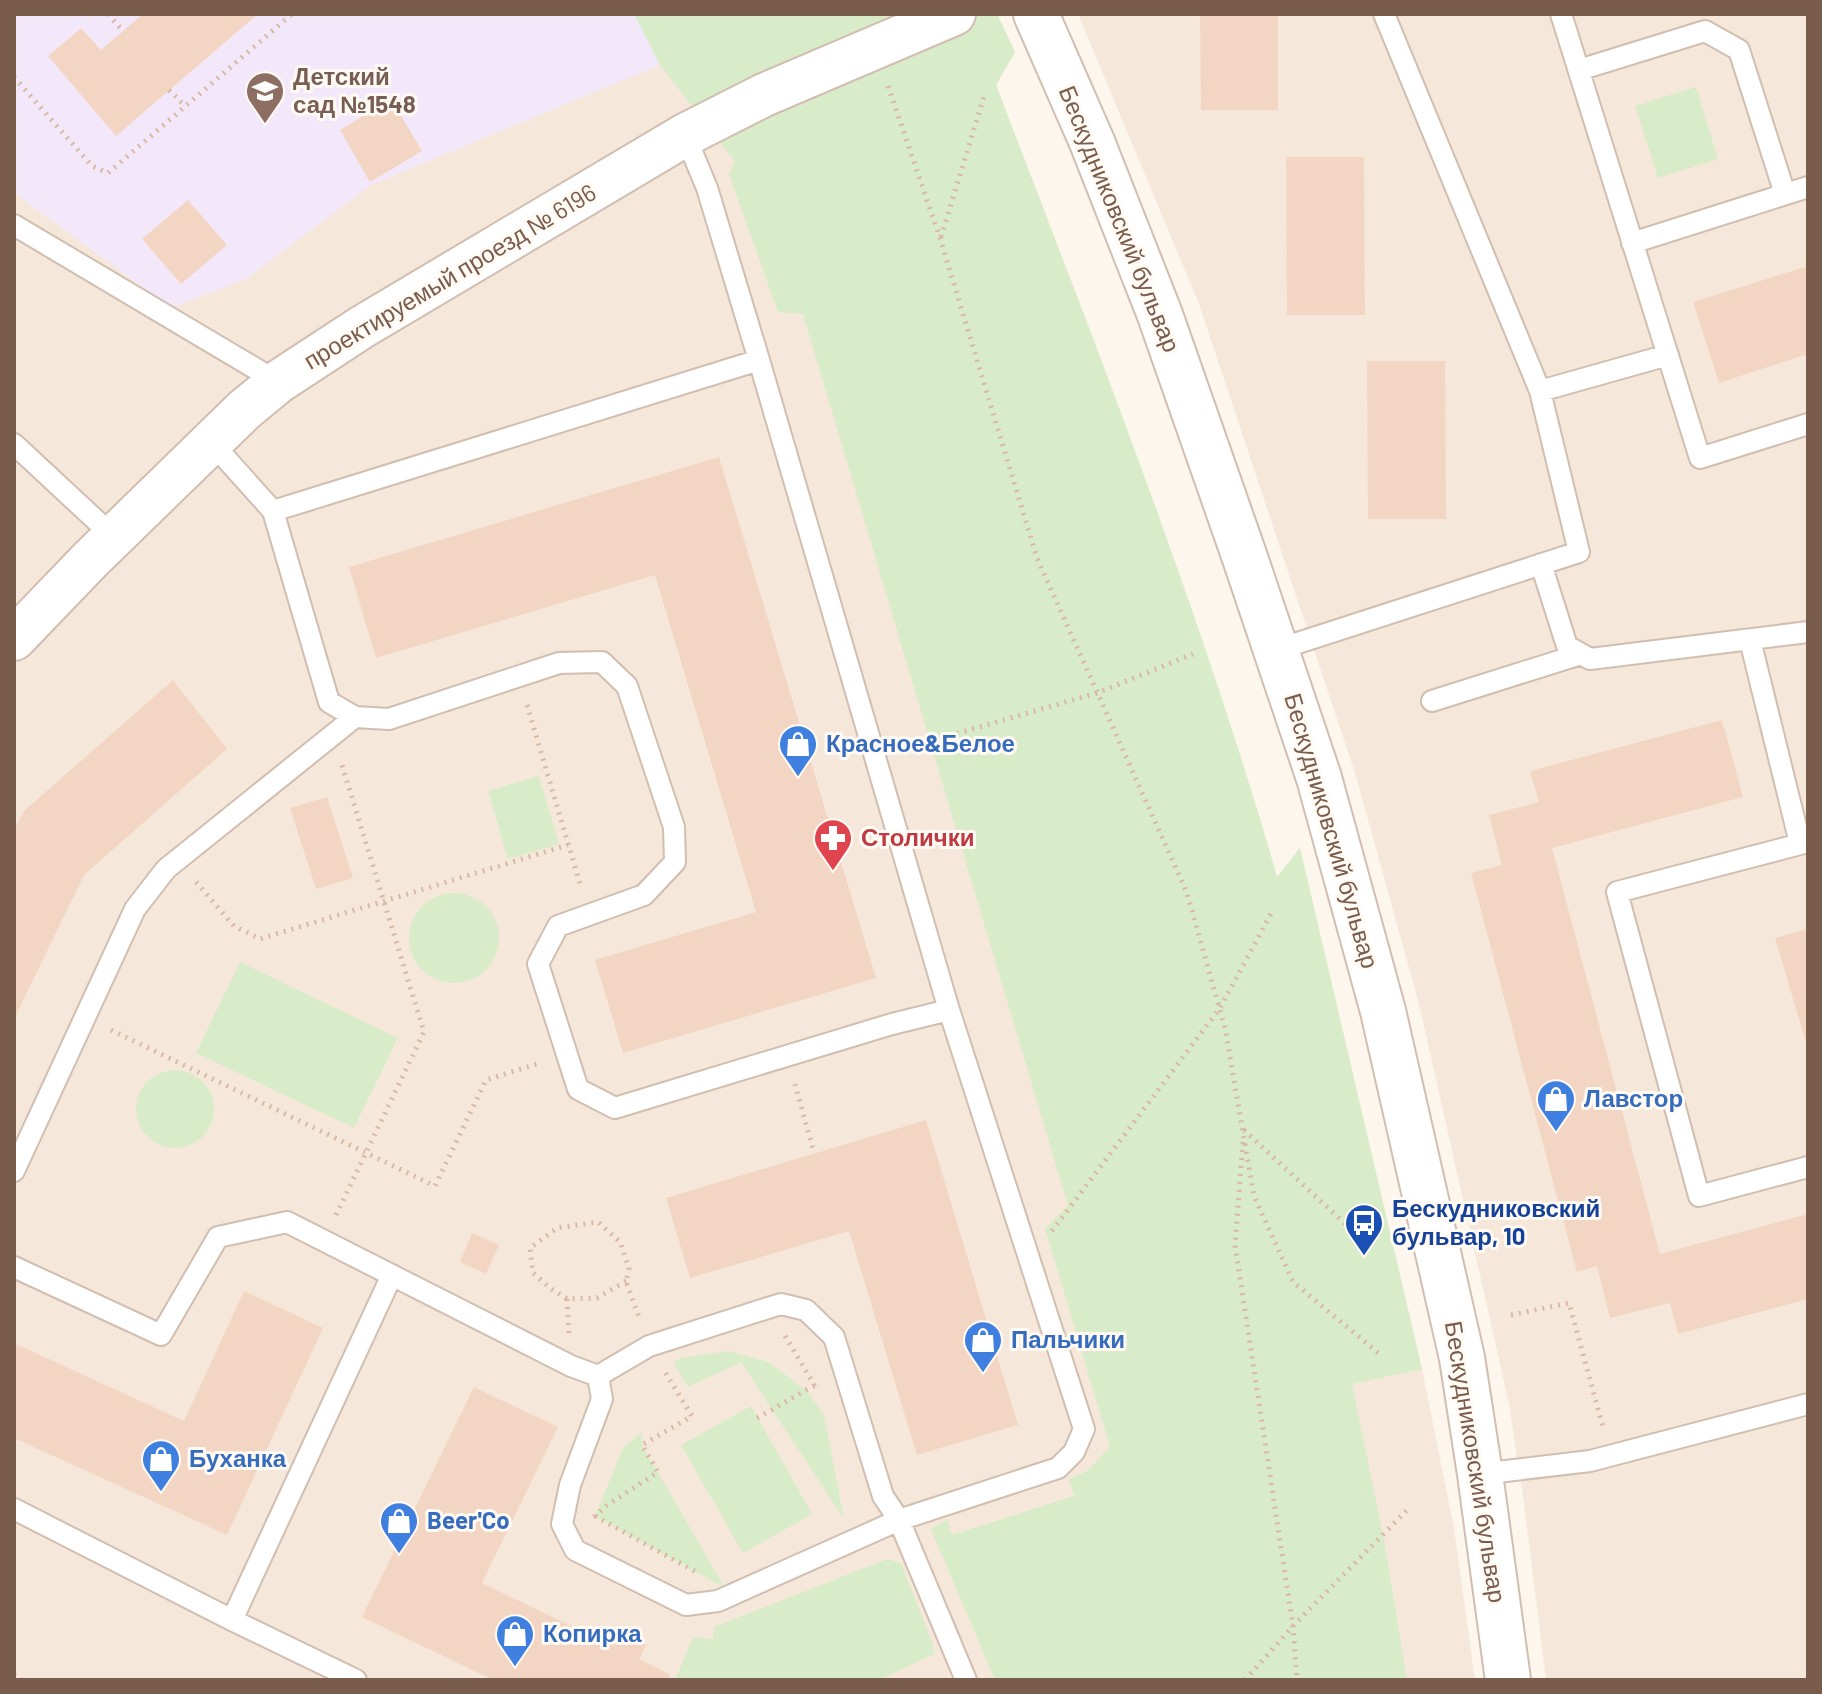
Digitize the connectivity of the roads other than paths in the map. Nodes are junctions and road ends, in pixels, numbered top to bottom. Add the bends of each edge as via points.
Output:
1 (954, 14) edge
2 (1036, 14) edge
3 (1384, 14) edge
4 (1561, 14) edge
5 (1579, 70) junction
6 (685, 135) junction
7 (1808, 187) edge
8 (1785, 194) junction
9 (14, 225) edge
10 (1632, 243) junction
11 (1668, 355) junction
12 (759, 360) junction
13 (278, 382) junction
14 (1540, 391) junction
15 (1808, 424) edge
16 (211, 442) junction
17 (14, 444) edge
18 (273, 511) junction
19 (114, 537) junction
20 (1541, 564) junction
21 (1808, 632) edge
22 (14, 639) edge
23 (1750, 640) junction
24 (1276, 650) junction
25 (1581, 654) junction
26 (1432, 701) dead end
27 (355, 717) junction
28 (1804, 843) edge
29 (949, 1010) junction
30 (1808, 1167) edge
31 (14, 1171) edge
32 (14, 1267) edge
33 (392, 1275) junction
34 (598, 1376) junction
35 (1808, 1404) edge
36 (1480, 1474) junction
37 (14, 1509) edge
38 (899, 1520) junction
39 (232, 1620) junction
40 (356, 1680) edge
41 (966, 1680) edge
42 (1508, 1680) edge

1 - 6 street, проектируемый проезд № 6196 via 764,95
2 - 24 street, Бескудниковский бульвар via 1160,315
3 - 14 lane
4 - 5 lane
5 - 8 lane via 1705,31 1739,50
5 - 10 lane
6 - 12 lane via 707,188
6 - 13 street, проектируемый проезд № 6196
7 - 8 lane
8 - 10 lane
9 - 13 lane
10 - 11 lane
11 - 14 lane
11 - 15 lane via 1700,458
12 - 18 lane
12 - 29 lane
13 - 16 street, проектируемый проезд № 6196
14 - 20 lane via 1579,552
16 - 18 lane
16 - 19 street, проектируемый проезд № 6196
17 - 19 lane
18 - 27 lane via 329,702
19 - 22 street, проектируемый проезд № 6196
20 - 24 lane
20 - 25 lane via 1567,646
21 - 23 lane
23 - 25 lane via 1590,659
23 - 28 lane
24 - 36 street, Бескудниковский бульвар via 1319,778 1383,1011 1462,1358
25 - 26 lane
27 - 29 lane via 389,719 559,663 602,662 627,686 674,827 675,862 644,895 558,926 538,964 578,1089 615,1108
27 - 31 lane via 166,869 135,909
28 - 30 lane via 1617,892 1699,1196
29 - 38 lane via 1084,1429 1074,1452 1058,1468
32 - 33 lane via 161,1335 218,1237 287,1222
33 - 34 lane
33 - 39 lane
34 - 38 lane via 649,1346 768,1308 781,1304 806,1310 834,1337 883,1496
34 - 38 lane via 602,1399 570,1485 562,1524 575,1550 686,1605 718,1601
35 - 36 lane via 1590,1461
36 - 42 street, Бескудниковский бульвар
37 - 39 lane
38 - 41 lane
39 - 40 lane

